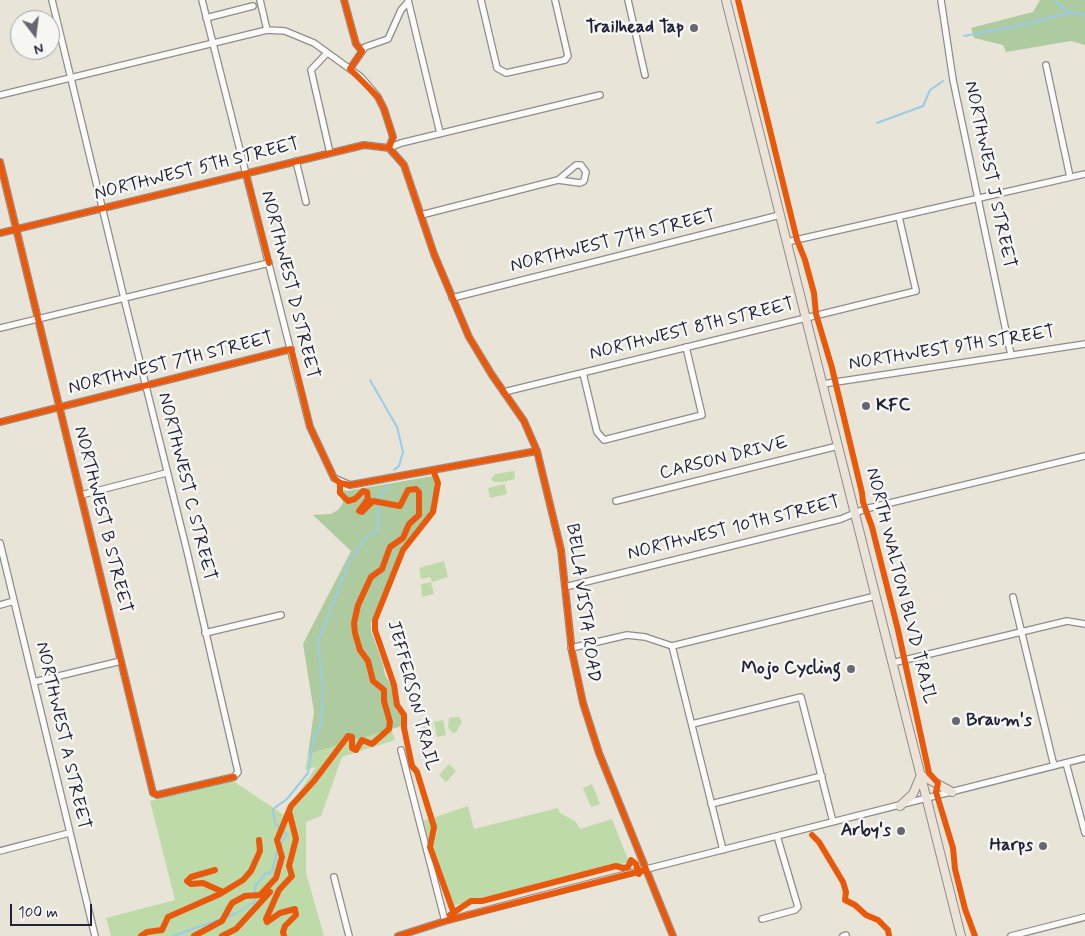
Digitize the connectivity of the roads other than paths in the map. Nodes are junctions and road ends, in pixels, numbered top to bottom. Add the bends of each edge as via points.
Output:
1 (52, 0) edge
2 (202, 0) edge
3 (260, 0) edge
4 (344, 0) edge
5 (481, 0) edge
6 (555, 0) edge
7 (628, 0) edge
8 (726, 0) edge
9 (941, 0) edge
10 (408, 1) edge
11 (253, 6) dead end
12 (206, 18) junction
13 (267, 30) junction
14 (213, 44) junction
15 (362, 51) junction
16 (327, 53) junction
17 (1046, 65) dead end
18 (350, 69) junction
19 (645, 74) dead end
20 (72, 78) junction
21 (0, 95) edge
22 (600, 96) dead end
23 (440, 133) junction
24 (389, 148) junction
25 (330, 153) junction
26 (296, 161) junction
27 (0, 162) edge
28 (246, 174) junction
29 (1085, 174) edge
30 (1070, 177) junction
31 (558, 180) junction
32 (979, 198) junction
33 (306, 202) dead end
34 (103, 208) junction
35 (780, 215) junction
36 (421, 216) junction
37 (900, 217) junction
38 (16, 229) junction
39 (0, 233) edge
40 (787, 242) junction
41 (269, 264) junction
42 (124, 298) junction
43 (452, 298) junction
44 (806, 317) junction
45 (38, 319) junction
46 (0, 328) edge
47 (1085, 344) edge
48 (686, 348) junction
49 (291, 349) junction
50 (1011, 355) junction
51 (583, 373) junction
52 (823, 384) junction
53 (145, 386) junction
54 (504, 392) junction
55 (59, 407) junction
56 (0, 422) edge
57 (838, 446) junction
58 (538, 451) junction
59 (1085, 456) edge
60 (166, 473) junction
61 (80, 495) junction
62 (616, 501) dead end
63 (855, 513) junction
64 (0, 543) edge
65 (2, 564) edge
66 (565, 587) junction
67 (876, 596) junction
68 (1013, 596) dead end
69 (14, 601) junction
70 (0, 605) edge
71 (281, 614) dead end
72 (1085, 624) edge
73 (1021, 631) junction
74 (205, 633) junction
75 (672, 646) junction
76 (571, 648) junction
77 (121, 661) junction
78 (892, 663) junction
79 (34, 682) junction
80 (692, 724) junction
81 (401, 750) dead end
82 (1085, 758) edge
83 (1066, 763) junction
84 (1054, 766) junction
85 (921, 775) junction
86 (822, 776) junction
87 (952, 792) junction
88 (157, 795) joint
89 (927, 799) junction
90 (711, 804) junction
91 (900, 806) junction
92 (833, 822) junction
93 (69, 833) junction
94 (1085, 833) edge
95 (777, 836) junction
96 (722, 850) junction
97 (0, 851) edge
98 (645, 870) junction
99 (334, 877) dead end
100 (1085, 917) edge
101 (762, 919) dead end
102 (445, 921) junction
103 (95, 936) edge
104 (349, 936) edge
105 (398, 936) edge
106 (672, 936) edge
107 (961, 936) edge
108 (1011, 936) edge

1 - 20 street, NORTHWEST C STREET
2 - 12 street, NORTHWEST D STREET
3 - 13 street
4 - 15 street via 356,44
5 - 6 street via 498,68 506,73 565,60 568,56
7 - 19 street
8 - 35 main road
9 - 32 street, NORTHWEST J STREET via 953,80
10 - 15 street via 388,39
10 - 23 street
11 - 12 street
12 - 14 street, NORTHWEST D STREET
13 - 14 street
13 - 16 street via 285,30 304,37
14 - 20 street
14 - 28 street, NORTHWEST D STREET
15 - 18 street
16 - 18 street
16 - 25 street via 312,70
17 - 30 street
18 - 24 street via 378,98 384,110 393,138
20 - 21 street
20 - 34 street, NORTHWEST C STREET
22 - 23 street, NORTHWEST 5TH STREET
23 - 24 street, NORTHWEST 5TH STREET
24 - 25 street, NORTHWEST 5TH STREET via 364,145
24 - 36 street, BELLA VISTA ROAD via 404,165
25 - 26 street, NORTHWEST 5TH STREET
26 - 28 street, NORTHWEST 5TH STREET
26 - 33 street
27 - 38 street, NORTHWEST B STREET
28 - 34 street, NORTHWEST 5TH STREET
28 - 41 street, NORTHWEST D STREET
29 - 30 street
30 - 32 street
31 - 31 street via 580,183 584,181 586,172 576,165
31 - 36 street
32 - 37 street
32 - 50 street, NORTHWEST J STREET
34 - 38 street, NORTHWEST 5TH STREET
34 - 42 street, NORTHWEST C STREET
35 - 40 main road
35 - 43 street, NORTHWEST 7TH STREET
36 - 43 street, BELLA VISTA ROAD
37 - 40 street
37 - 44 street, NORTHWEST 8TH STREET via 916,291
38 - 39 street, NORTHWEST 5TH STREET
38 - 45 street, NORTHWEST B STREET
40 - 44 main road
41 - 42 street
41 - 49 street, NORTHWEST D STREET
42 - 45 street
42 - 53 street, NORTHWEST C STREET
43 - 54 street, BELLA VISTA ROAD via 469,337
44 - 48 street, NORTHWEST 8TH STREET
44 - 52 main road
45 - 46 street
45 - 55 street, NORTHWEST B STREET
47 - 50 street, NORTHWEST 9TH STREET
48 - 51 street, NORTHWEST 8TH STREET
48 - 51 street via 702,415 604,440 596,432
49 - 53 street, NORTHWEST 7TH STREET
49 - 58 street, NORTHWEST D STREET via 310,427 334,478 340,483 350,485
50 - 52 street, NORTHWEST 9TH STREET
51 - 54 street, NORTHWEST 8TH STREET
52 - 57 main road
53 - 55 street, NORTHWEST 7TH STREET
53 - 60 street, NORTHWEST C STREET
54 - 58 street, BELLA VISTA ROAD via 524,421
55 - 56 street, NORTHWEST 7TH STREET
55 - 61 street, NORTHWEST B STREET
57 - 62 street, CARSON DRIVE
57 - 63 main road
58 - 66 street, BELLA VISTA ROAD via 561,550
59 - 63 street, NORTHWEST 10TH STREET
60 - 61 street
60 - 74 street, NORTHWEST C STREET
61 - 77 street, NORTHWEST B STREET
63 - 66 street, NORTHWEST 10TH STREET
63 - 67 main road
64 - 65 street, NORTHWEST A STREET
65 - 69 street, NORTHWEST A STREET
66 - 76 street, BELLA VISTA ROAD
67 - 75 street
67 - 78 main road
68 - 73 street
69 - 70 street
69 - 79 street, NORTHWEST A STREET
71 - 74 street
72 - 73 street via 1067,621
73 - 78 street
73 - 84 street
74 - 88 street, NORTHWEST C STREET via 238,772 234,777
75 - 76 street via 627,635
75 - 80 street
76 - 98 street, BELLA VISTA ROAD via 583,703
77 - 79 street
77 - 88 street, NORTHWEST B STREET via 153,793
78 - 85 main road
79 - 93 street, NORTHWEST A STREET
80 - 86 street via 801,697
80 - 90 street
81 - 102 street
82 - 83 street
83 - 84 street
83 - 94 street
84 - 87 street
85 - 87 main road
85 - 89 main road
85 - 91 main road via 913,794
86 - 90 street
86 - 92 street
87 - 89 street
89 - 91 street
89 - 107 main road
90 - 96 street
91 - 92 street
92 - 95 street
93 - 97 street
93 - 103 street, NORTHWEST A STREET
95 - 96 street
95 - 101 street via 798,907
96 - 98 street
98 - 102 street
98 - 106 street, BELLA VISTA ROAD
99 - 104 street
100 - 108 street
102 - 105 street

